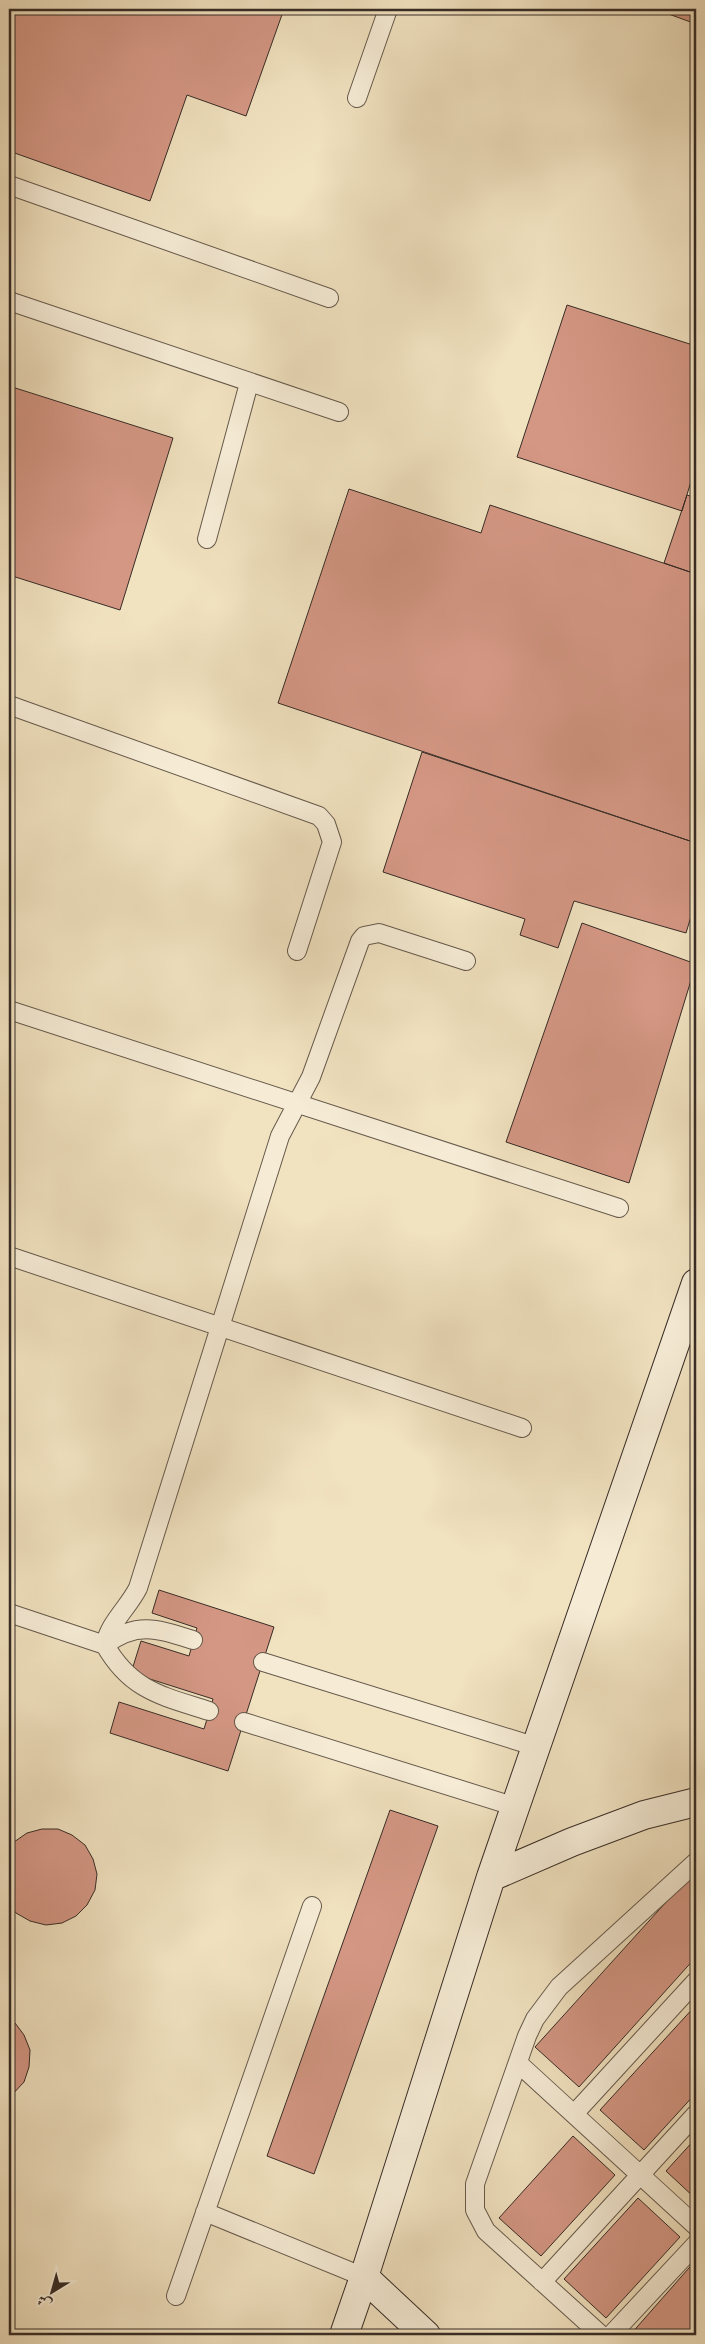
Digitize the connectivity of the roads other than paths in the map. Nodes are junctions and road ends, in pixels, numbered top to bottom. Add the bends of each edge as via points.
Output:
1 (388, 9) edge
2 (357, 98) dead end
3 (9, 185) edge
4 (329, 298) dead end
5 (9, 301) edge
6 (250, 383) junction
7 (338, 412) dead end
8 (207, 539) dead end
9 (9, 706) edge
10 (297, 951) dead end
11 (466, 961) dead end
12 (9, 1010) edge
13 (297, 1104) junction
14 (619, 1208) dead end
15 (9, 1256) edge
16 (696, 1283) edge
17 (689, 1325) edge
18 (221, 1326) junction
19 (522, 1428) dead end
20 (9, 1613) edge
21 (193, 1640) dead end
22 (105, 1646) junction
23 (263, 1662) dead end
24 (209, 1711) dead end
25 (244, 1722) dead end
26 (537, 1747) junction
27 (696, 1802) edge
28 (516, 1806) junction
29 (696, 1862) edge
30 (491, 1877) junction
31 (312, 1906) dead end
32 (696, 1981) edge
33 (518, 2063) junction
34 (574, 2114) junction
35 (696, 2114) edge
36 (640, 2174) junction
37 (205, 2212) junction
38 (696, 2226) edge
39 (696, 2244) edge
40 (364, 2277) junction
41 (542, 2282) junction
42 (176, 2296) dead end
43 (344, 2335) edge
44 (426, 2335) edge
45 (601, 2335) edge
46 (611, 2335) edge

1 - 2 lane
3 - 4 lane
5 - 6 lane
6 - 7 lane
6 - 8 lane
9 - 10 lane via 318,816 326,824 332,842
11 - 13 lane via 379,933 364,936 311,1077
12 - 13 lane
13 - 14 lane
13 - 18 lane via 280,1136
15 - 18 lane
16 - 17 main road
17 - 26 main road
18 - 19 lane
18 - 22 lane via 138,1588 110,1629
20 - 22 lane
21 - 22 lane via 147,1628 117,1636
22 - 24 lane via 114,1662 140,1686
23 - 26 lane
25 - 28 lane
26 - 28 main road
27 - 30 main road via 644,1815
28 - 30 main road
29 - 33 lane via 559,1987 535,2019
30 - 40 main road
31 - 37 lane
32 - 34 lane
33 - 34 lane
33 - 41 lane via 479,2172 475,2210 486,2231
34 - 36 lane
35 - 36 lane
36 - 38 lane
36 - 41 lane
37 - 40 lane
37 - 42 lane
39 - 46 lane
40 - 43 main road
40 - 44 main road
41 - 45 lane

